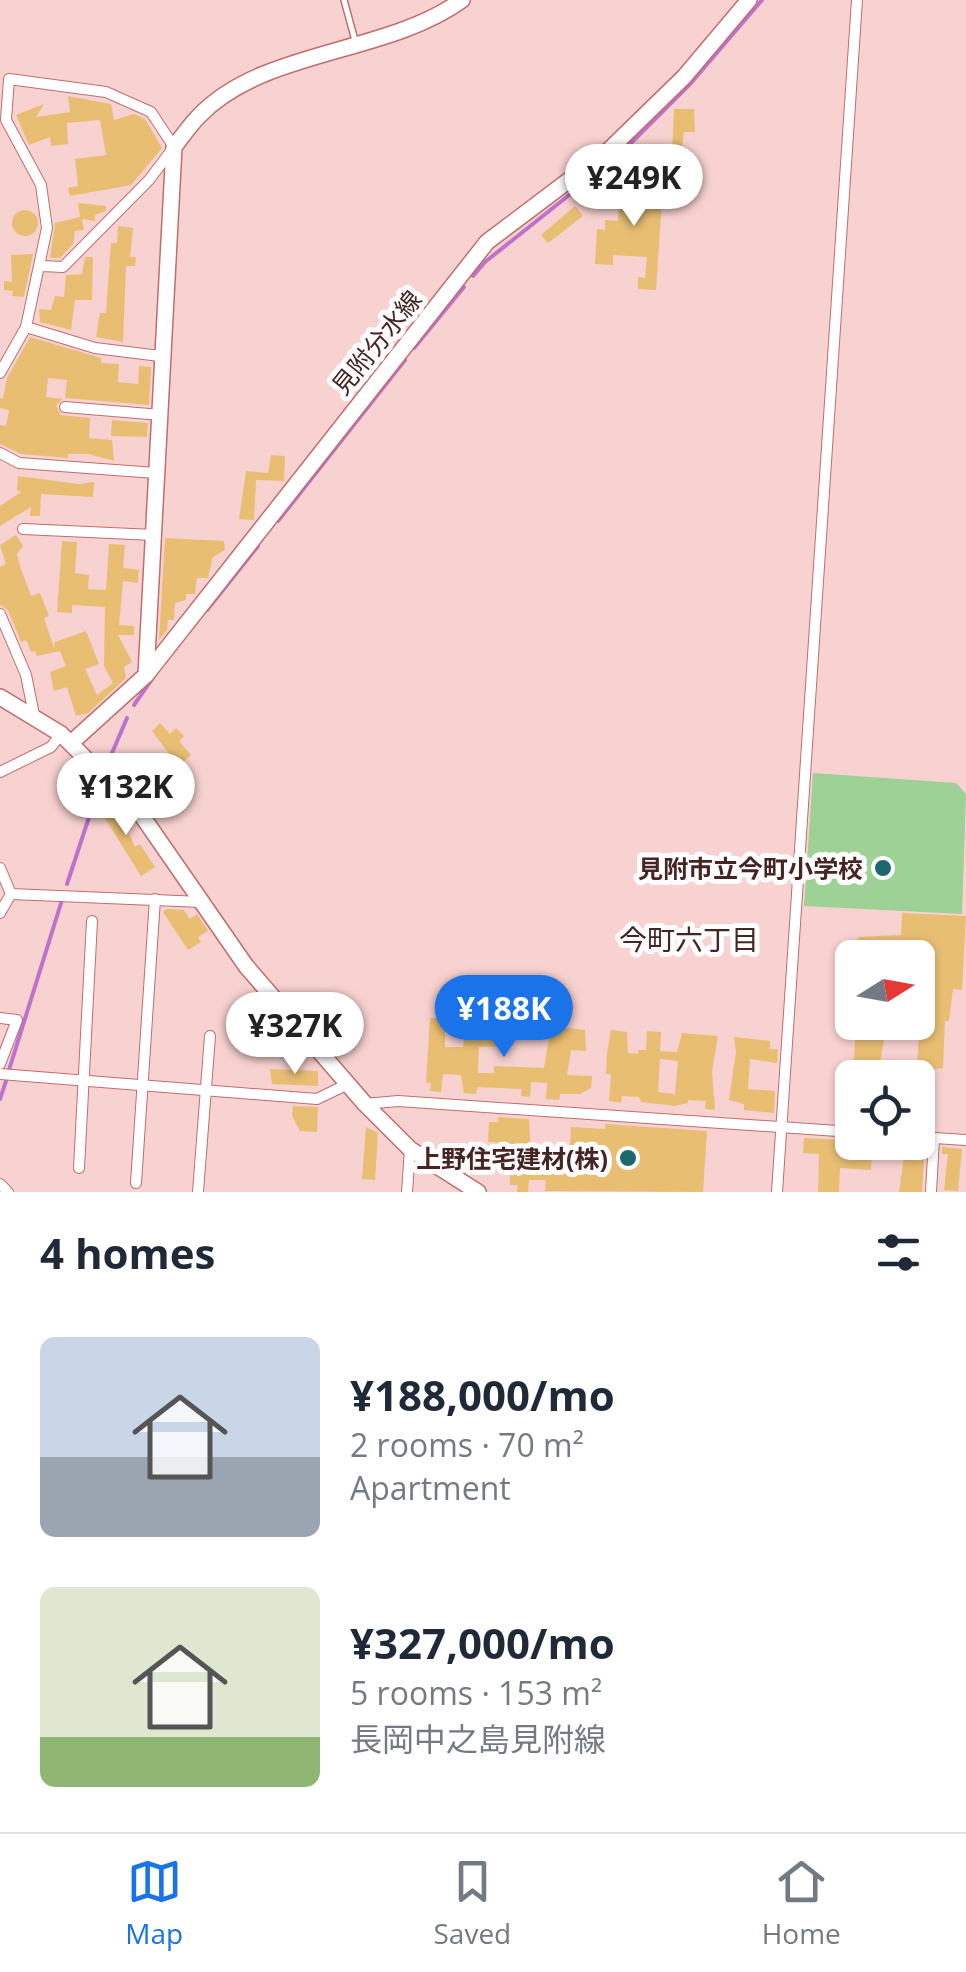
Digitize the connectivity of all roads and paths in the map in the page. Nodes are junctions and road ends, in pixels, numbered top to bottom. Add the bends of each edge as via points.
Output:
1 (344, 0) edge
2 (462, 0) edge
3 (749, 0) edge
4 (857, 0) edge
5 (356, 47) junction
6 (174, 146) junction
7 (42, 266) junction
8 (26, 327) junction
9 (160, 356) junction
10 (0, 373) edge
11 (65, 407) dead end
12 (161, 414) junction
13 (0, 453) edge
14 (156, 472) junction
15 (23, 529) dead end
16 (154, 535) junction
17 (0, 614) edge
18 (146, 676) junction
19 (0, 697) edge
20 (34, 715) junction
21 (66, 738) junction
22 (0, 772) edge
23 (0, 868) edge
24 (12, 894) junction
25 (155, 898) junction
26 (202, 902) junction
27 (0, 913) edge
28 (92, 921) dead end
29 (0, 1018) edge
30 (210, 1036) dead end
31 (0, 1064) edge
32 (0, 1074) edge
33 (86, 1081) junction
34 (348, 1084) junction
35 (142, 1085) junction
36 (206, 1090) junction
37 (365, 1104) junction
38 (782, 1127) junction
39 (835, 1131) edge
40 (935, 1138) edge
41 (966, 1140) edge
42 (410, 1150) junction
43 (933, 1160) edge
44 (80, 1168) dead end
45 (136, 1183) dead end
46 (0, 1184) edge
47 (8, 1192) edge
48 (198, 1192) edge
49 (408, 1192) edge
50 (478, 1192) edge
51 (778, 1192) edge
52 (931, 1192) edge

1 - 5 lane
2 - 5 main road
3 - 18 main road, 見附分水線 via 684,77 609,150 487,242
4 - 38 street
5 - 6 main road via 232,92 200,114
6 - 7 street via 63,267
6 - 7 street via 151,112 106,92 9,79 6,120 41,185 47,228
6 - 9 main road
7 - 8 street
8 - 9 street via 96,348
8 - 10 street
9 - 12 main road
11 - 12 street
12 - 14 main road
13 - 14 street via 19,463
14 - 16 main road
15 - 16 street
16 - 18 main road
17 - 20 street via 26,675
18 - 21 main road, 見附分水線
19 - 20 main road
20 - 21 main road
21 - 22 street
21 - 26 main road via 140,812
23 - 24 street
24 - 25 street
24 - 27 street
25 - 26 street
25 - 35 street
26 - 34 main road via 246,966
28 - 33 street
29 - 31 street via 17,1020
30 - 36 street
32 - 33 street
33 - 35 street
33 - 44 street
34 - 36 street via 317,1099
34 - 37 main road
35 - 36 street
35 - 45 street
36 - 48 street
37 - 38 street via 398,1100
37 - 42 main road
38 - 39 street
38 - 51 street
40 - 41 street
42 - 49 street
42 - 50 main road
43 - 52 street
46 - 47 street

